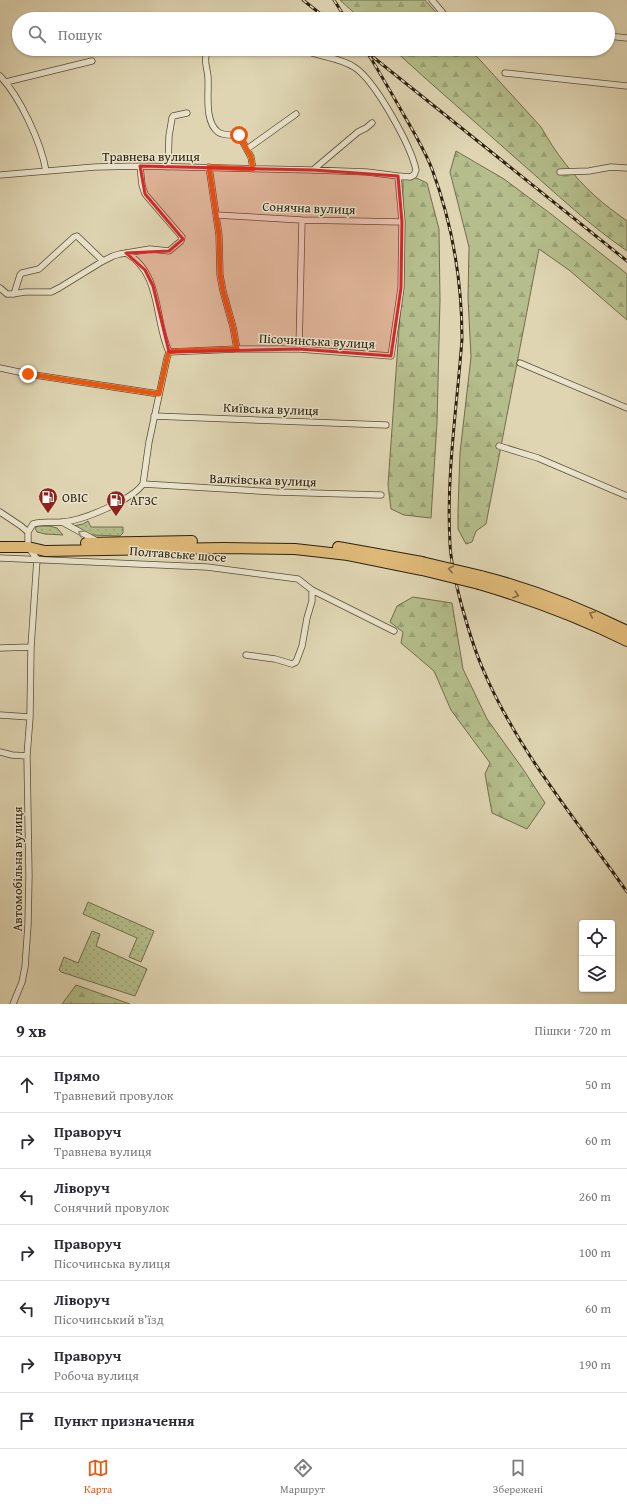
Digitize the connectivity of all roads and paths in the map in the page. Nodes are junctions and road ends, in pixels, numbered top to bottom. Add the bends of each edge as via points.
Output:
1 (432, 0) edge
2 (442, 12) edge
3 (615, 37) edge
4 (627, 38) edge
5 (206, 56) edge
6 (323, 56) edge
7 (92, 61) dead end
8 (505, 73) dead end
9 (0, 76) edge
10 (6, 82) junction
11 (627, 86) edge
12 (187, 113) dead end
13 (296, 114) dead end
14 (372, 123) dead end
15 (247, 149) junction
16 (140, 166) junction
17 (168, 166) junction
18 (209, 167) junction
19 (627, 168) edge
20 (253, 169) junction
21 (313, 170) junction
22 (46, 171) junction
23 (560, 172) dead end
24 (0, 175) edge
25 (398, 176) junction
26 (216, 215) junction
27 (302, 220) junction
28 (402, 222) junction
29 (126, 253) junction
30 (103, 261) junction
31 (0, 288) edge
32 (14, 294) junction
33 (237, 349) junction
34 (299, 349) junction
35 (169, 352) junction
36 (520, 363) dead end
37 (0, 368) edge
38 (159, 394) junction
39 (627, 408) edge
40 (154, 416) junction
41 (386, 425) dead end
42 (499, 446) dead end
43 (143, 484) junction
44 (381, 494) dead end
45 (627, 496) edge
46 (0, 512) edge
47 (62, 522) junction
48 (28, 532) junction
49 (101, 543) junction
50 (0, 547) edge
51 (28, 547) junction
52 (0, 558) edge
53 (37, 559) junction
54 (422, 566) junction
55 (480, 580) junction
56 (312, 590) junction
57 (394, 631) dead end
58 (627, 631) edge
59 (627, 641) edge
60 (31, 647) junction
61 (0, 648) edge
62 (246, 655) dead end
63 (0, 715) edge
64 (30, 716) junction
65 (0, 752) edge
66 (27, 756) junction
67 (13, 1004) edge

1 - 2 street
3 - 4 street
5 - 15 street via 209,110 213,126 223,135 239,135
6 - 25 street via 355,67 378,92 400,131 416,168 412,176
7 - 10 street
8 - 11 street
9 - 10 street
10 - 22 street via 30,126
12 - 17 street via 172,118
13 - 15 street
14 - 21 street
15 - 20 street
16 - 17 street, Травнева вулиця
16 - 22 street, Травнева вулиця
16 - 29 street via 145,194 182,238 169,251 150,249
17 - 18 street, Травнева вулиця
18 - 20 street, Травнева вулиця
18 - 26 street
19 - 23 street
20 - 21 street, Травнева вулиця
21 - 25 street, Травнева вулиця
22 - 24 street, Травнева вулиця
25 - 28 street
26 - 27 street, Сонячна вулиця
26 - 33 street via 222,286
27 - 28 street, Сонячна вулиця
27 - 34 street
28 - 34 street, Пісочинська вулиця via 401,288 391,356
29 - 30 street
29 - 35 street via 139,263 151,282
30 - 32 street via 51,292
30 - 32 street via 75,236 39,269 22,273
31 - 32 street via 7,294
33 - 34 street, Пісочинська вулиця
33 - 35 street, Пісочинська вулиця
35 - 38 street
36 - 39 street
37 - 38 street
38 - 40 street
40 - 41 street, Київська вулиця
40 - 43 street
42 - 45 street via 538,458
43 - 44 street, Валківська вулиця via 276,492
43 - 47 street via 135,493 113,506
46 - 48 street
47 - 48 street via 33,524
49 -> 47 street
48 - 51 street
49 - 51 highway via 43,544
49 - 54 highway via 295,542 350,548
50 - 51 highway
51 - 53 street
51 - 54 highway via 45,551 295,549
52 - 53 street, Полтавське шосе
53 - 56 street, Полтавське шосе via 207,567 298,579
53 - 60 street, Автомобільна вулиця
54 - 55 highway, bridge
58 -> 55 highway via 548,596 516,585
55 -> 59 highway via 562,611
56 - 57 street, Полтавське шосе
56 - 62 street via 302,646 296,662 292,664
60 - 61 street
60 - 64 street, Автомобільна вулиця
63 - 64 street
64 - 66 street, Автомобільна вулиця
65 - 66 street
66 - 67 street, Автомобільна вулиця via 28,925 25,967

